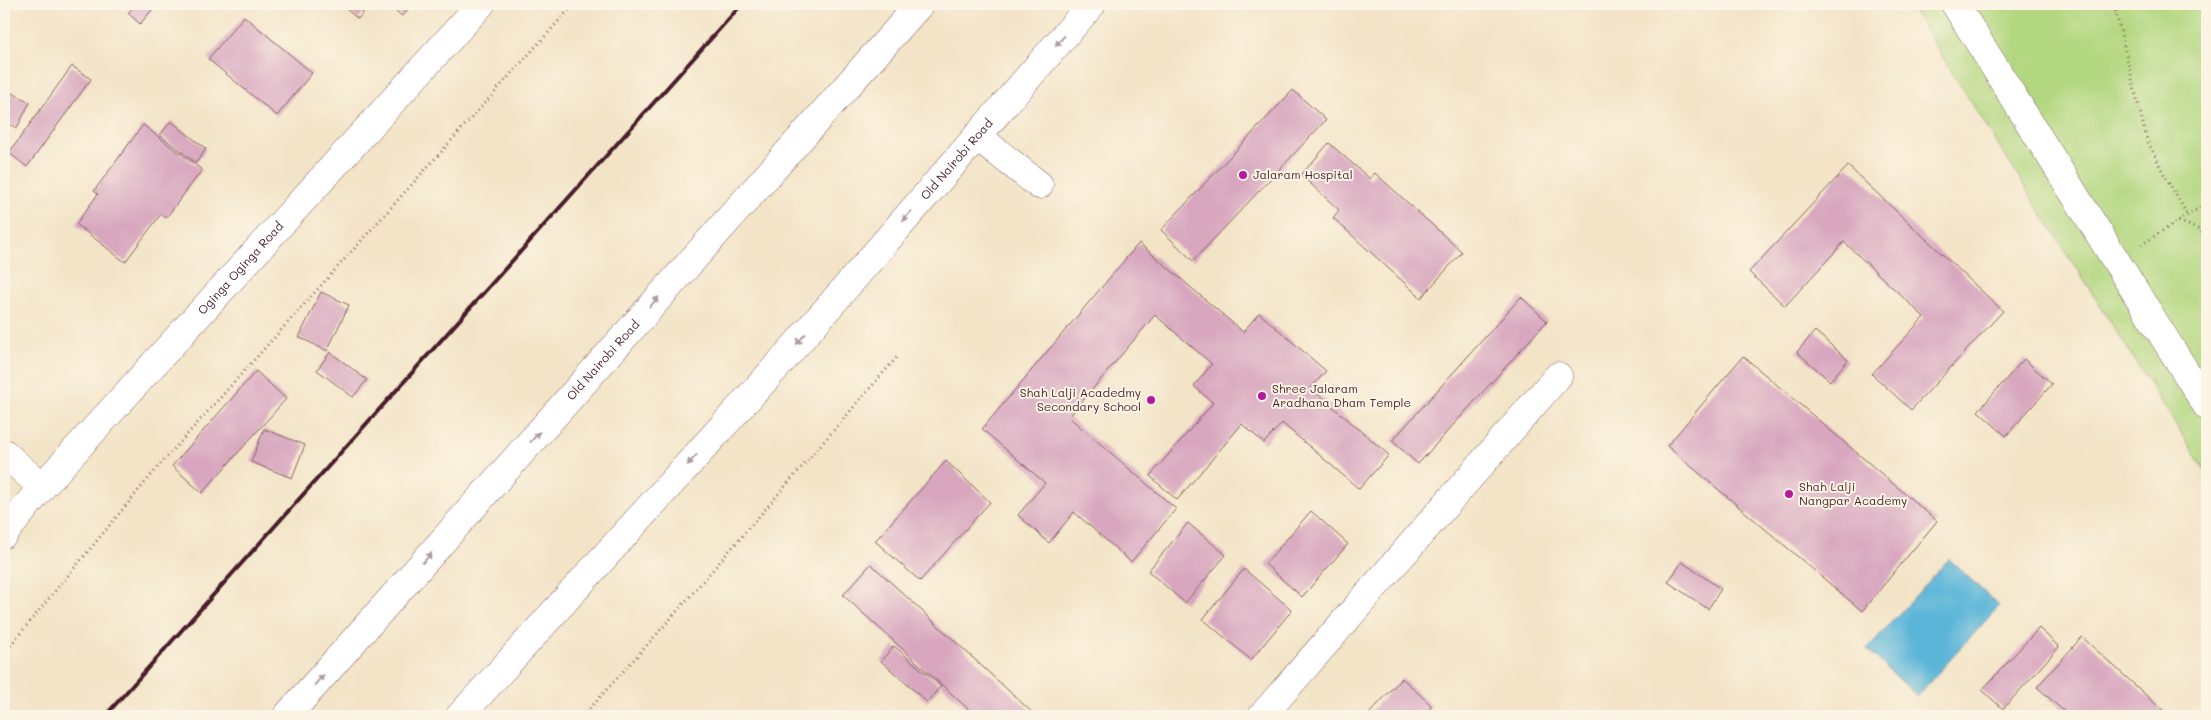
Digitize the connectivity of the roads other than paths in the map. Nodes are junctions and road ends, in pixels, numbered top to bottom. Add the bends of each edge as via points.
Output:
1 (481, 4) edge
2 (920, 4) edge
3 (1092, 4) edge
4 (1955, 4) edge
5 (977, 136) junction
6 (1039, 185) dead end
7 (1558, 376) dead end
8 (2207, 406) edge
9 (4, 453) edge
10 (42, 487) junction
11 (4, 534) edge
12 (287, 716) edge
13 (460, 716) edge
14 (1262, 716) edge

1 - 10 main road, Oginga Oginga Road
12 -> 2 main road, Old Nairobi Road
3 -> 5 main road, Old Nairobi Road
4 - 8 main road
5 - 6 main road
5 -> 13 main road, Old Nairobi Road via 780,362
7 - 14 main road
9 - 10 main road
10 - 11 main road, Oginga Oginga Road

